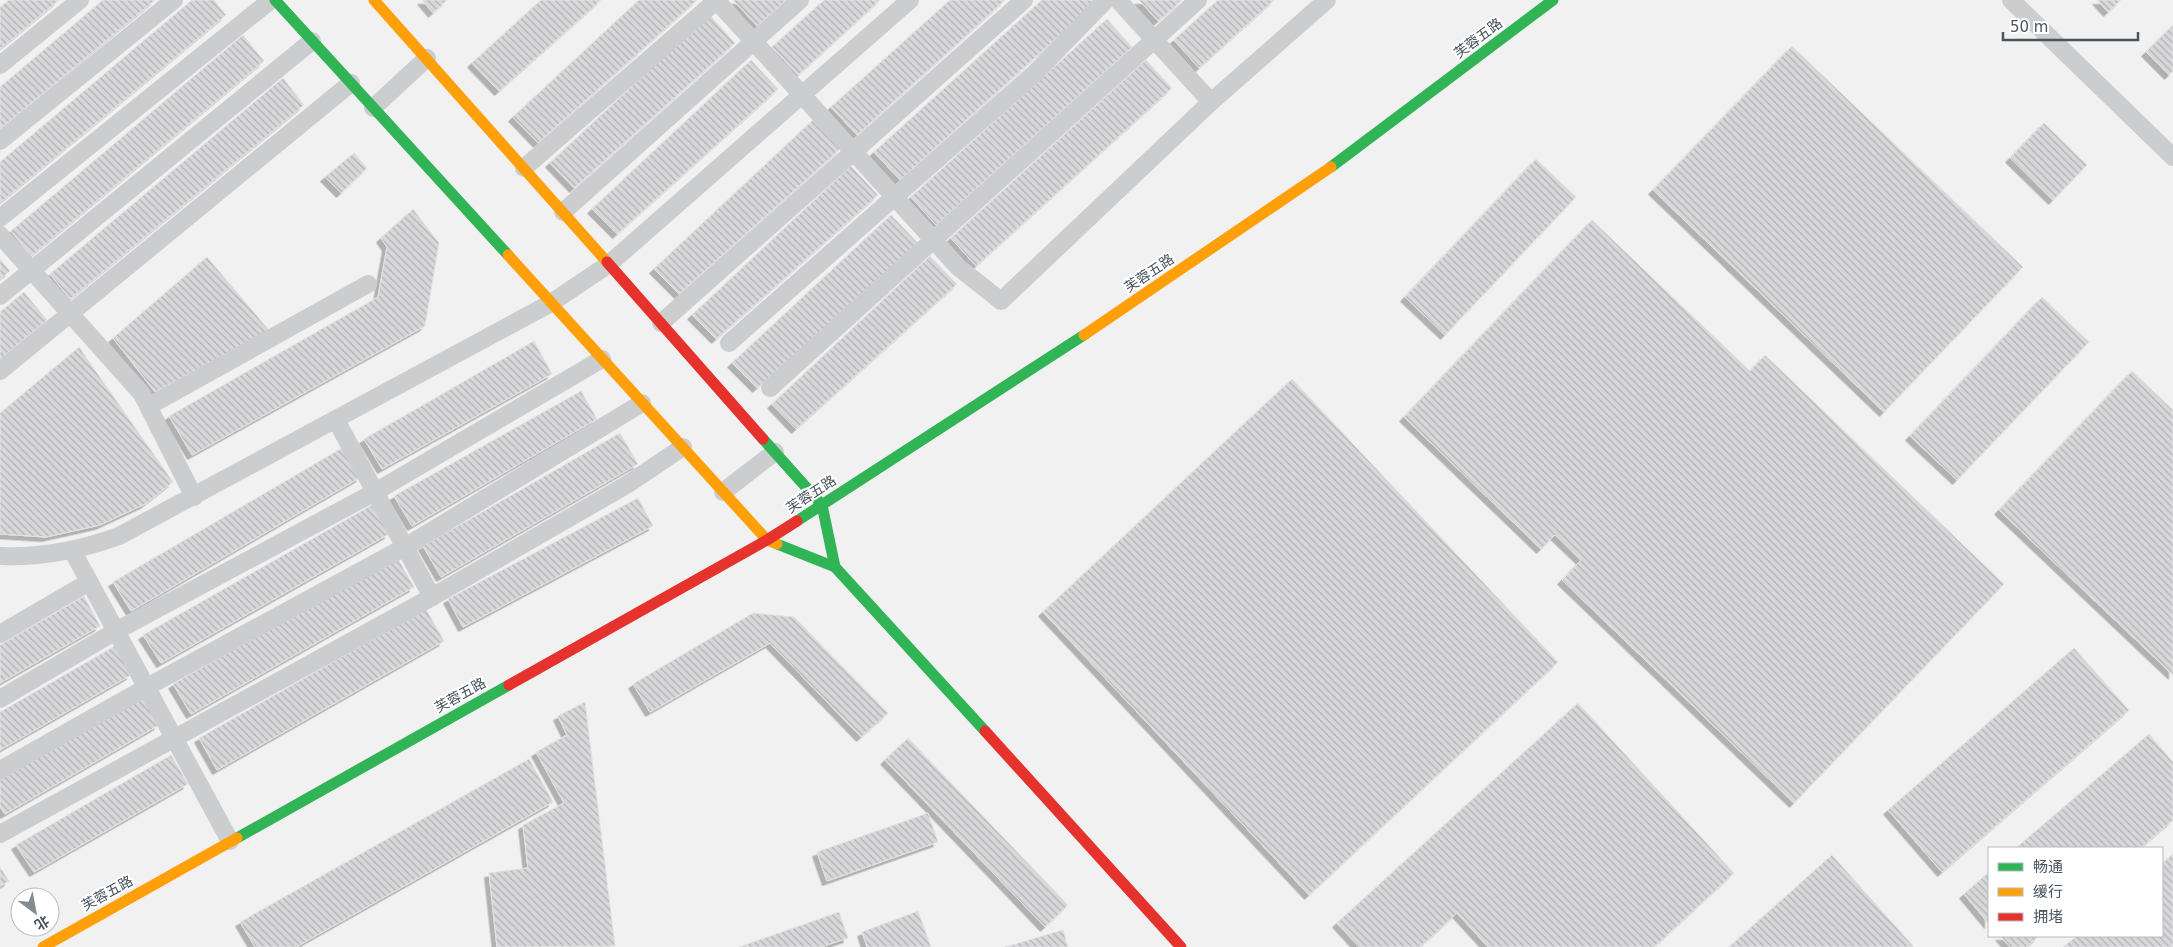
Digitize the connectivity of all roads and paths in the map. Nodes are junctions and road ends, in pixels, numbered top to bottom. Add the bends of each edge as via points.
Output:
1 (80, 0) edge
2 (174, 0) edge
3 (273, 0) edge
4 (374, 0) edge
5 (716, 0) edge
6 (800, 0) edge
7 (910, 0) edge
8 (1024, 0) edge
9 (1106, 0) edge
10 (1118, 0) edge
11 (1198, 0) edge
12 (1327, 0) edge
13 (1553, 0) edge
14 (2011, 0) edge
15 (1154, 40) junction
16 (312, 41) junction
17 (754, 42) junction
18 (427, 58) junction
19 (0, 65) edge
20 (351, 83) junction
21 (802, 94) junction
22 (1211, 102) junction
23 (373, 108) junction
24 (0, 140) edge
25 (854, 152) junction
26 (2173, 157) edge
27 (524, 168) junction
28 (895, 197) junction
29 (563, 212) junction
30 (0, 218) edge
31 (0, 235) edge
32 (933, 240) junction
33 (609, 264) junction
34 (32, 270) junction
35 (368, 284) dead end
36 (0, 296) edge
37 (551, 303) junction
38 (71, 312) junction
39 (661, 323) junction
40 (729, 343) dead end
41 (602, 359) junction
42 (0, 371) edge
43 (770, 388) dead end
44 (642, 403) junction
45 (149, 406) junction
46 (336, 420) junction
47 (683, 447) junction
48 (775, 452) junction
49 (375, 492) junction
50 (723, 492) junction
51 (194, 497) junction
52 (822, 505) junction
53 (767, 540) junction
54 (405, 547) junction
55 (72, 550) junction
56 (0, 556) edge
57 (835, 567) junction
58 (89, 582) junction
59 (432, 597) junction
60 (116, 631) junction
61 (0, 634) edge
62 (147, 687) junction
63 (0, 699) edge
64 (175, 738) junction
65 (0, 770) edge
66 (0, 834) edge
67 (230, 842) junction
68 (43, 947) edge
69 (1181, 947) edge

1 - 19 street
2 - 24 street
3 - 16 street
3 - 30 street
4 - 18 street
5 - 17 street
5 - 27 street
6 - 17 street
7 - 21 street
8 - 25 street
9 - 28 street via 1035,73
10 - 15 street
11 - 15 street
12 - 22 street
13 - 52 street, 芙蓉五路 via 1325,172 1056,354
14 - 26 street
15 - 22 street
15 - 32 street
16 - 20 street
16 - 34 street
17 - 21 street
17 - 29 street
18 - 23 street
18 - 27 street
20 - 23 street
20 - 38 street
21 - 25 street
21 - 33 street
22 - 32 street via 1000,301 958,267
23 - 37 street
25 - 28 street
25 - 39 street
27 - 29 street
28 - 32 street
28 - 40 street
29 - 33 street
31 - 34 street
32 - 43 street
33 - 37 street
33 - 39 street
34 - 36 street
34 - 38 street
35 - 45 street
37 - 41 street
37 - 46 street
38 - 42 street
38 - 45 street
39 - 48 street
41 - 44 street
41 - 49 street
44 - 47 street
44 - 54 street
45 - 51 street
46 - 49 street
46 - 51 street
47 - 50 street
47 - 59 street via 628,484
48 - 50 street
48 - 52 street
49 - 54 street
49 - 60 street
50 - 53 street
51 - 55 street via 119,536
52 - 53 street, 芙蓉五路
52 - 57 street
53 - 57 street
53 - 67 street, 芙蓉五路
54 - 59 street
54 - 62 street
55 - 56 street via 20,557
55 - 58 street
57 - 69 street
58 - 60 street
58 - 61 street
59 - 64 street
60 - 62 street
60 - 63 street
62 - 64 street
62 - 65 street
64 - 66 street
64 - 67 street
67 - 68 street, 芙蓉五路

